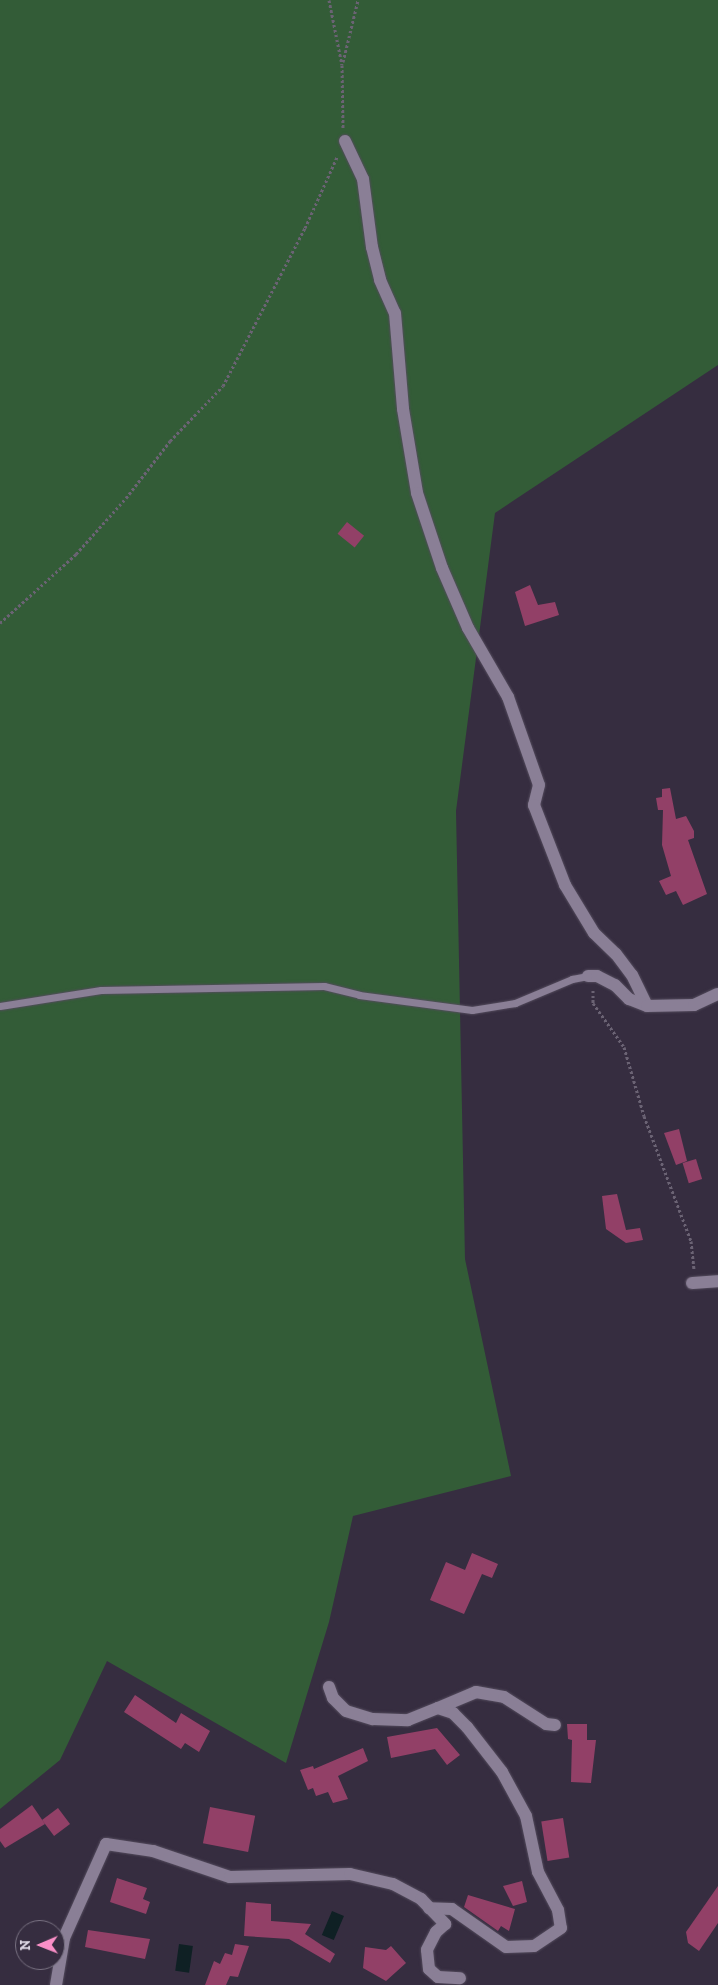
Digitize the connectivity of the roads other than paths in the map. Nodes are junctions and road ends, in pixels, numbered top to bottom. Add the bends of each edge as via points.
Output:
1 (345, 141) road end
2 (590, 976) joint
3 (718, 994) edge
4 (0, 1006) edge
5 (647, 1006) junction
6 (718, 1281) edge
7 (694, 1283) road end
8 (329, 1687) dead end
9 (438, 1708) junction
10 (555, 1726) dead end
11 (429, 1908) junction
12 (460, 1978) dead end
13 (56, 1985) edge

1 - 5 street via 363,179 372,247 380,280 395,313 403,409 417,493 442,568 468,628 508,697 539,785 534,806 565,885 594,933 632,975
2 - 4 lane via 572,979 515,1003 472,1010 359,995 324,986 101,990
2 - 5 street via 615,985 629,999
3 - 5 street via 694,1005
6 - 7 street
8 - 9 street via 333,1698 346,1711 373,1719 408,1720
9 - 10 street via 476,1692 504,1697 546,1724
9 - 11 street via 453,1713 467,1727 502,1772 526,1816 538,1872 560,1915 561,1928 534,1946 506,1947 452,1909
11 - 12 street via 445,1924 436,1932 428,1950 429,1969 438,1977
11 - 13 street via 393,1884 350,1874 230,1877 153,1851 106,1844 64,1938

